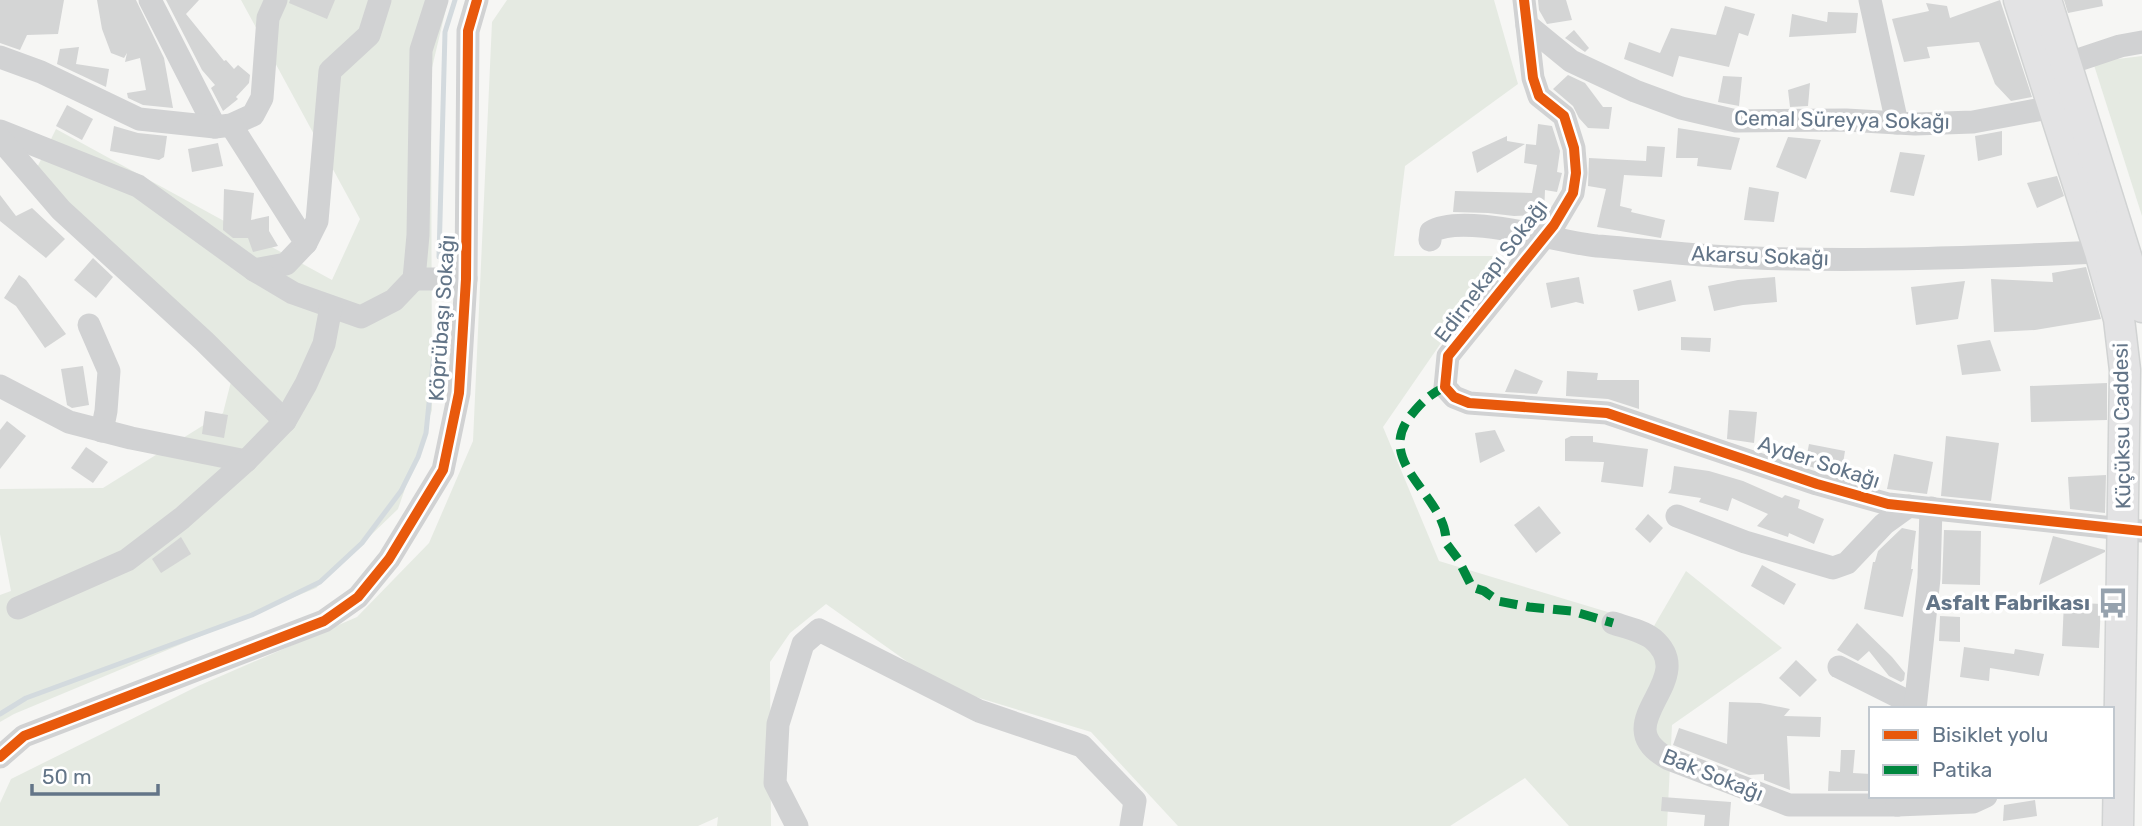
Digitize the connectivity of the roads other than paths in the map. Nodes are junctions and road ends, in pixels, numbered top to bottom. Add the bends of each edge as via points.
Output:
1 (150, 0) edge
2 (276, 0) edge
3 (380, 0) edge
4 (437, 0) edge
5 (477, 0) edge
6 (1524, 0) edge
7 (1870, 0) edge
8 (2019, 0) edge
9 (2046, 0) edge
10 (1527, 25) junction
11 (2142, 42) edge
12 (0, 57) edge
13 (2054, 68) junction
14 (2065, 102) junction
15 (1897, 123) junction
16 (223, 126) junction
17 (0, 131) edge
18 (0, 139) edge
19 (1544, 237) junction
20 (1430, 240) dead end
21 (306, 243) junction
22 (2100, 252) junction
23 (254, 270) junction
24 (414, 279) junction
25 (466, 279) junction
26 (331, 307) junction
27 (2142, 307) edge
28 (89, 325) dead end
29 (0, 386) edge
30 (1510, 406) joint
31 (285, 421) junction
32 (102, 431) junction
33 (246, 461) junction
34 (1920, 507) junction
35 (1677, 516) dead end
36 (2135, 528) edge
37 (18, 608) dead end
38 (1613, 622) dead end
39 (1839, 667) dead end
40 (1915, 707) edge
41 (0, 757) edge
42 (2116, 763) edge
43 (1982, 798) edge
44 (1898, 801) edge
45 (797, 826) edge
46 (1130, 826) edge
47 (2118, 826) edge

1 - 16 street
2 - 16 street via 268,18 262,98 253,115
3 - 21 street via 369,35 330,71 317,222
4 - 24 street, Köprübaşı Sokağı via 421,50
5 - 25 street, Köprübaşı Sokağı via 468,31
6 - 10 street, Edirnekapı Sokağı
7 - 15 street
8 - 13 main road, Küçüksu Caddesi
9 - 13 main road, Küçüksu Caddesi
10 - 15 street, Cemal Süreyya Sokağı via 1571,61 1681,108 1736,121
10 - 19 street, Edirnekapı Sokağı via 1539,96 1564,116 1574,148 1573,192
11 - 13 street
12 - 16 street via 139,118
13 - 14 main road, Küçüksu Caddesi
14 - 15 street, Cemal Süreyya Sokağı via 1973,122
14 - 22 main road, Küçüksu Caddesi
14 - 27 main road, Küçüksu Caddesi
16 - 21 street
17 - 23 street, Köprübaşı Sokağı via 138,186
18 - 31 street via 61,210
19 - 20 street, Akarsu Sokağı via 1457,225 1440,227 1431,232
19 - 22 street, Akarsu Sokağı via 1578,244 1754,258
19 - 30 street, Edirnekapı Sokağı via 1448,356 1445,387 1454,397 1469,403
21 - 23 street via 286,264
22 - 36 main road, Küçüksu Caddesi via 2119,319
23 - 26 street, Köprübaşı Sokağı via 293,293
24 - 25 street, Köprübaşı Sokağı
24 - 26 street, Köprübaşı Sokağı via 394,300 361,317
25 - 41 street, Köprübaşı Sokağı via 459,393 443,470 389,559 358,597 324,621 24,736
26 - 31 street via 324,344
28 - 32 street via 109,372
29 - 32 street via 69,422
30 - 34 street, Ayder Sokağı via 1607,413 1817,484 1888,504
31 - 33 street
32 - 33 street
33 - 37 street via 127,560
34 - 35 street via 1884,524 1847,562 1833,568
34 - 36 street, Ayder Sokağı
34 - 40 street via 1929,578
36 - 42 main road, Küçüksu Caddesi
38 - 44 street, Bak Sokağı via 1651,637 1665,655 1668,673 1647,713 1647,743 1654,751 1789,805
39 - 40 street
42 - 47 main road, Küçüksu Caddesi
43 - 44 street, Bak Sokağı via 1973,802
45 - 46 street via 775,783 778,724 803,644 819,630 979,711 1082,746 1135,802

